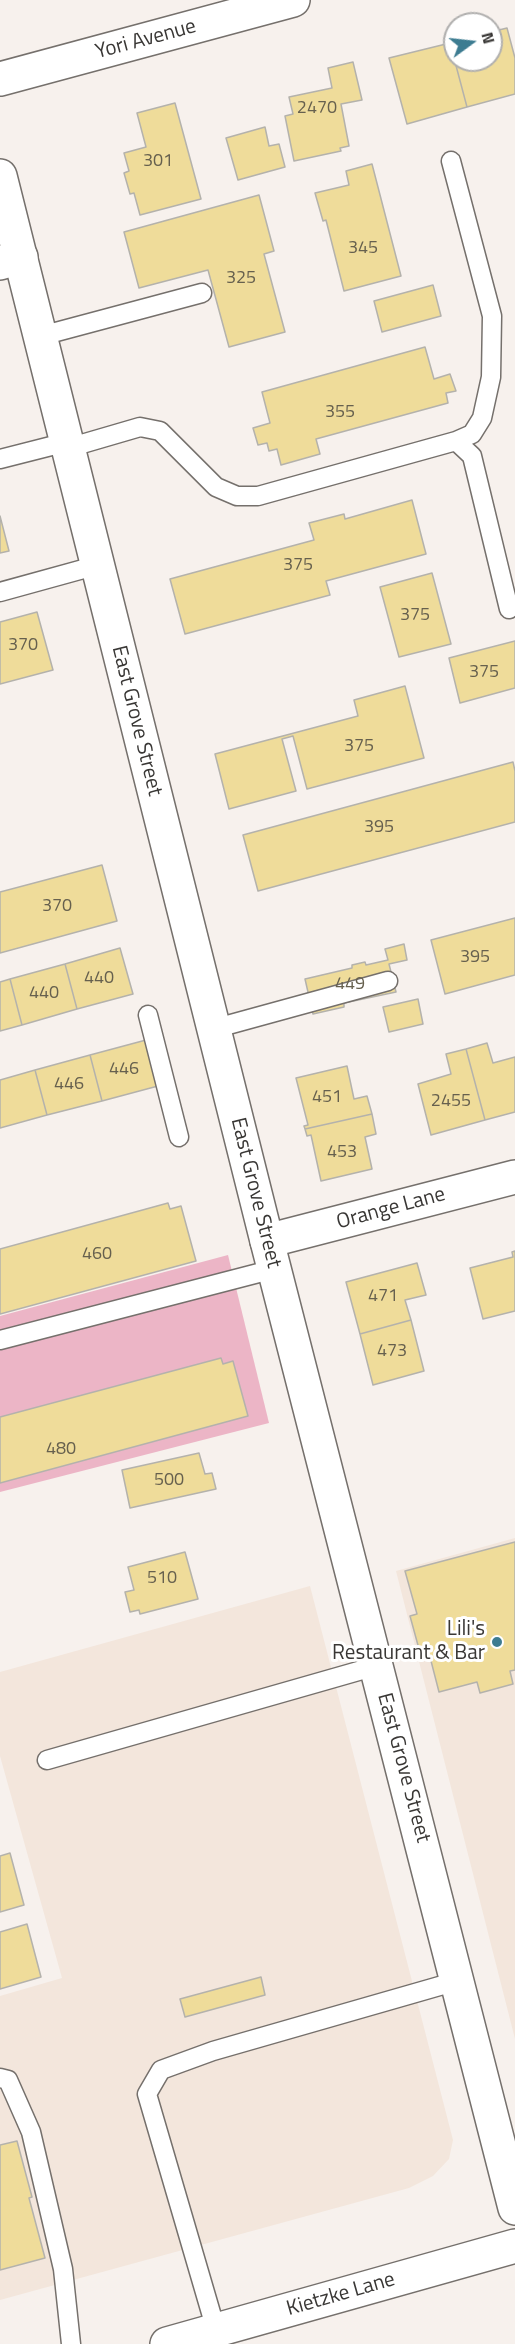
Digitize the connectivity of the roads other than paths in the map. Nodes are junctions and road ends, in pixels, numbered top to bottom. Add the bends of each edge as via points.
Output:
1 (293, 0) edge
2 (0, 79) edge
3 (451, 161) dead end
4 (0, 176) edge
5 (10, 260) edge
6 (202, 292) dead end
7 (41, 336) junction
8 (456, 441) junction
9 (68, 445) junction
10 (0, 459) edge
11 (98, 565) junction
12 (0, 592) edge
13 (509, 609) dead end
14 (388, 981) dead end
15 (148, 1015) dead end
16 (213, 1029) junction
17 (179, 1137) dead end
18 (515, 1177) edge
19 (270, 1255) junction
20 (0, 1340) edge
21 (376, 1666) junction
22 (47, 1760) dead end
23 (458, 1981) junction
24 (0, 2078) edge
25 (515, 2208) edge
26 (515, 2246) edge
27 (216, 2330) junction
28 (71, 2344) edge
29 (167, 2344) edge

1 - 2 street, Yori Avenue
3 - 8 lane via 492,316 491,377 482,418 472,434
4 - 5 street, East Grove Street
5 - 7 street, East Grove Street
6 - 7 lane
7 - 9 street, East Grove Street
8 - 9 lane via 258,496 237,496 216,488 159,431 140,428
8 - 13 lane via 472,456
9 - 10 lane
9 - 11 street, East Grove Street
11 - 12 lane
11 - 16 street, East Grove Street
14 - 16 lane
15 - 17 lane
16 - 19 street, East Grove Street
18 - 19 street, Orange Lane
19 - 20 lane
19 - 21 street, East Grove Street
21 - 22 lane
21 - 23 street, East Grove Street
23 - 25 street, East Grove Street
23 - 27 lane via 213,2051 160,2070 147,2094
24 - 28 lane via 8,2080 32,2132 63,2269
26 - 27 street, Kietzke Lane
27 - 29 street, Kietzke Lane

